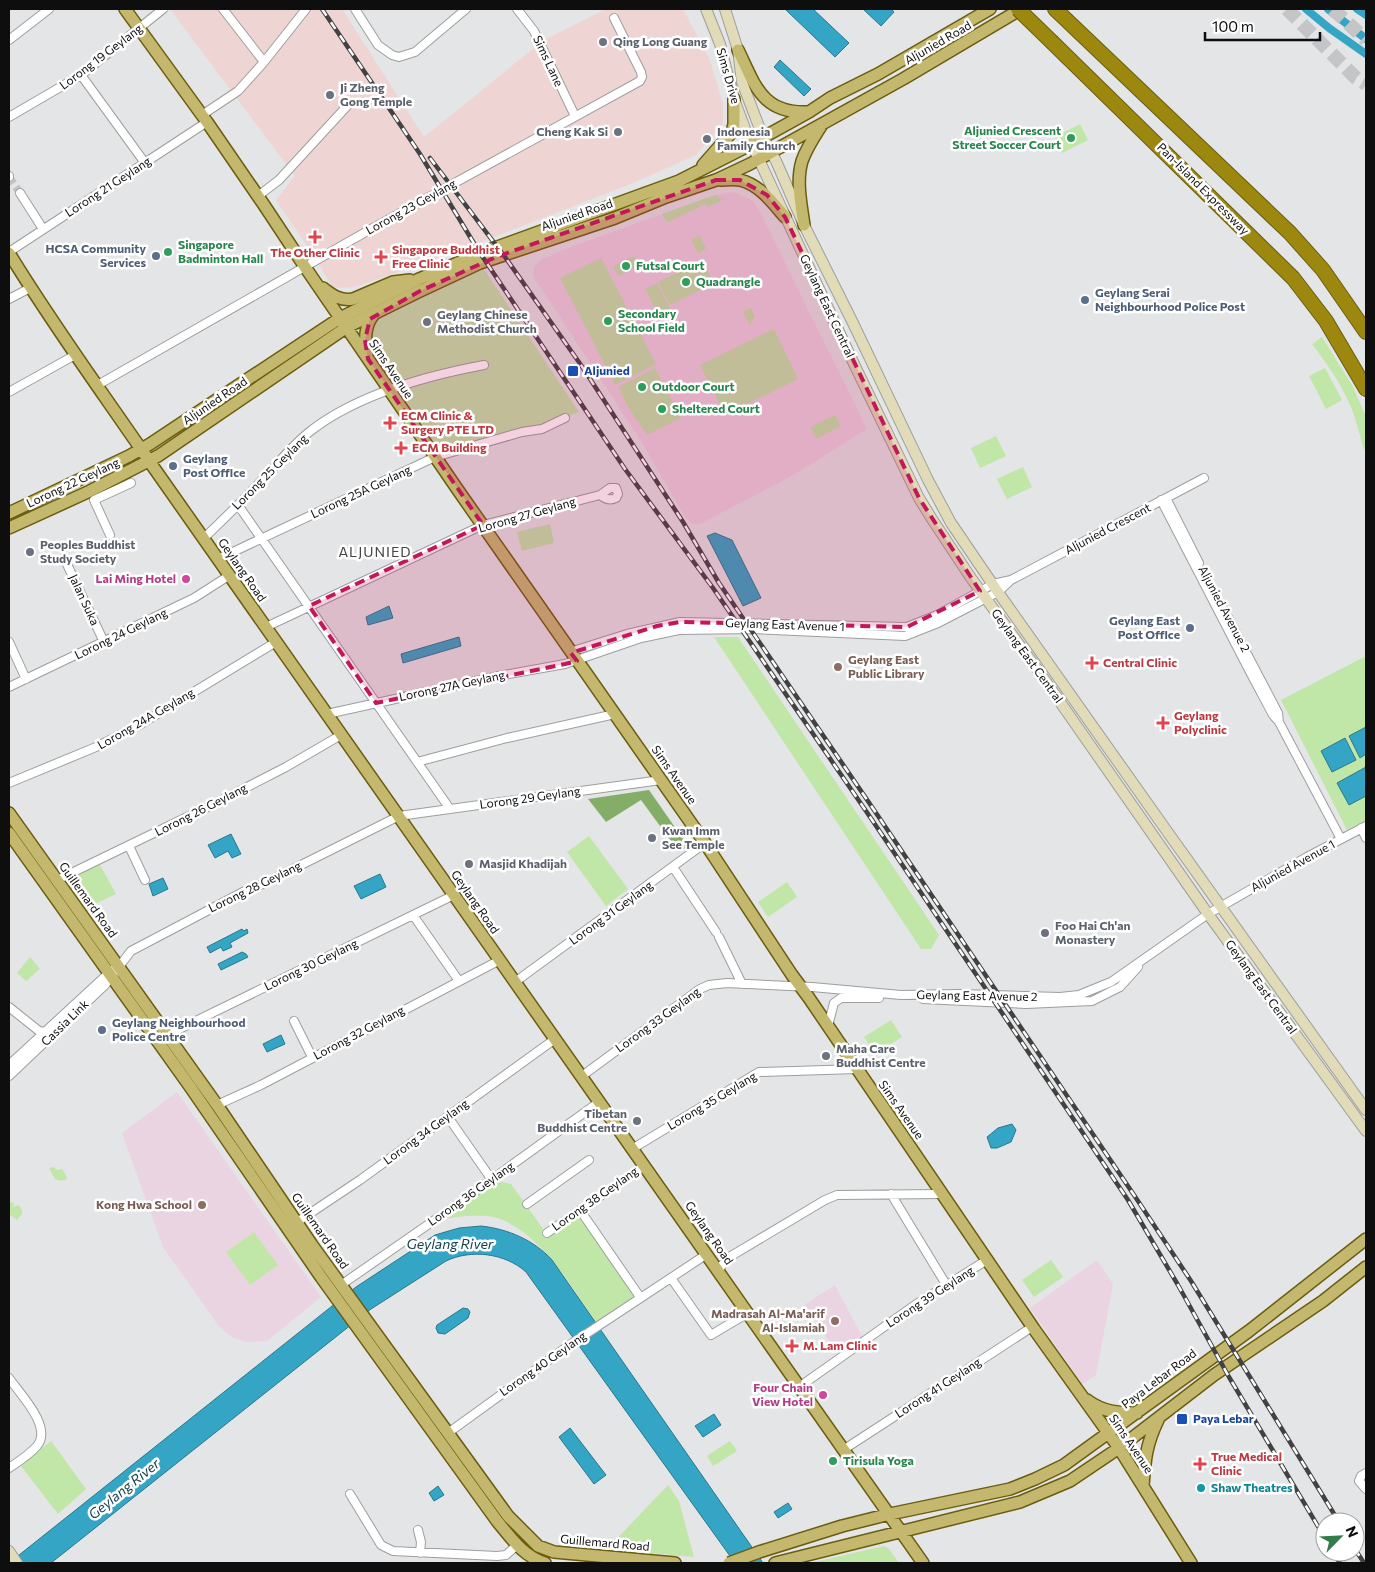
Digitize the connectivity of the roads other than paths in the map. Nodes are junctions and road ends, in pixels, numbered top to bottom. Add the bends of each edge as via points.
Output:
1 (50, 9) edge
2 (125, 9) edge
3 (164, 9) edge
4 (223, 9) edge
5 (306, 9) edge
6 (355, 9) edge
7 (466, 9) edge
8 (517, 9) edge
9 (706, 9) edge
10 (725, 9) edge
11 (990, 9) edge
12 (1020, 9) edge
13 (1055, 9) edge
14 (614, 18) dead end
15 (139, 30) junction
16 (9, 40) edge
17 (738, 50) junction
18 (264, 62) junction
19 (81, 75) junction
20 (734, 99) junction
21 (348, 105) dead end
22 (809, 112) junction
23 (575, 116) junction
24 (9, 117) edge
25 (204, 118) junction
26 (822, 124) junction
27 (763, 137) junction
28 (752, 143) junction
29 (771, 152) junction
30 (758, 159) junction
31 (145, 163) junction
32 (697, 172) junction
33 (716, 180) junction
34 (20, 193) tunnel mouth
35 (258, 196) junction
36 (785, 217) junction
37 (804, 224) junction
38 (43, 229) junction
39 (9, 253) edge
40 (305, 267) junction
41 (419, 279) junction
42 (316, 284) junction
43 (30, 288) junction
44 (9, 299) edge
45 (374, 314) junction
46 (343, 323) junction
47 (1366, 332) edge
48 (75, 355) junction
49 (368, 359) junction
50 (484, 365) dead end
51 (96, 386) junction
52 (1366, 389) edge
53 (389, 390) junction
54 (9, 392) edge
55 (565, 418) dead end
56 (141, 450) junction
57 (435, 457) junction
58 (149, 461) junction
59 (1204, 478) dead end
60 (131, 484) dead end
61 (600, 495) dead end
62 (1164, 499) junction
63 (238, 505) junction
64 (9, 513) edge
65 (483, 526) junction
66 (9, 528) edge
67 (110, 535) dead end
68 (261, 538) junction
69 (203, 539) junction
70 (64, 558) dead end
71 (218, 559) junction
72 (230, 575) junction
73 (995, 588) junction
74 (983, 594) junction
75 (310, 606) junction
76 (266, 627) junction
77 (9, 642) edge
78 (104, 642) junction
79 (276, 642) junction
80 (574, 657) junction
81 (26, 679) junction
82 (9, 688) edge
83 (376, 703) junction
84 (327, 714) junction
85 (615, 714) junction
86 (341, 735) junction
87 (417, 762) junction
88 (661, 780) junction
89 (9, 783) edge
90 (450, 809) junction
91 (9, 813) edge
92 (398, 816) junction
93 (1364, 827) edge
94 (9, 833) edge
95 (1366, 838) edge
96 (1341, 839) junction
97 (706, 843) junction
98 (129, 846) junction
99 (673, 867) junction
100 (144, 877) dead end
101 (57, 880) junction
102 (454, 895) junction
103 (1220, 907) junction
104 (1208, 914) junction
105 (413, 915) junction
106 (500, 960) junction
107 (1144, 960) junction
108 (114, 970) junction
109 (459, 980) junction
110 (515, 982) junction
111 (742, 984) junction
112 (801, 987) junction
113 (9, 1007) edge
114 (294, 1021) dead end
115 (828, 1026) junction
116 (44, 1032) junction
117 (168, 1034) junction
118 (555, 1039) junction
119 (312, 1057) junction
120 (9, 1065) edge
121 (856, 1069) junction
122 (9, 1076) edge
123 (582, 1076) junction
124 (600, 1102) junction
125 (218, 1105) junction
126 (1366, 1110) edge
127 (448, 1117) junction
128 (1366, 1131) edge
129 (632, 1149) junction
130 (589, 1160) dead end
131 (644, 1166) junction
132 (492, 1180) junction
133 (891, 1194) junction
134 (941, 1194) junction
135 (527, 1204) dead end
136 (580, 1210) junction
137 (297, 1222) junction
138 (546, 1233) dead end
139 (1366, 1239) edge
140 (707, 1254) junction
141 (987, 1260) junction
142 (1366, 1268) edge
143 (719, 1271) junction
144 (671, 1278) junction
145 (947, 1286) junction
146 (338, 1287) junction
147 (640, 1297) junction
148 (748, 1313) junction
149 (361, 1322) junction
150 (1032, 1327) junction
151 (9, 1378) edge
152 (799, 1387) junction
153 (1080, 1395) junction
154 (1137, 1413) junction
155 (1159, 1418) junction
156 (448, 1433) junction
157 (1109, 1434) junction
158 (1119, 1448) junction
159 (844, 1450) junction
160 (9, 1468) edge
161 (1366, 1472) edge
162 (1143, 1486) junction
163 (1366, 1489) edge
164 (350, 1494) dead end
165 (890, 1514) junction
166 (418, 1530) dead end
167 (901, 1532) junction
168 (517, 1546) junction
169 (420, 1553) junction
170 (545, 1563) edge
171 (674, 1563) edge
172 (729, 1563) edge
173 (775, 1563) edge
174 (924, 1563) edge
175 (1191, 1563) edge

1 - 16 street
2 - 15 main road, Sims Avenue
3 - 15 street, Lorong 19 Geylang
4 - 18 street
5 - 18 street, Lorong 21 Geylang
6 - 7 street via 378,45 399,58 414,52
8 - 23 street, Sims Lane via 534,31
9 - 20 main road, Sims Drive via 720,44
10 - 17 main road, Sims Drive
11 - 22 main road, Aljunied Road
12 - 26 main road, Aljunied Road
12 - 52 highway, Pan-Island Expressway, bridge via 1293,278 1326,321
13 - 47 highway via 1290,233 1323,270
14 - 23 street, Lorong 23 Geylang via 642,77
15 - 19 street, Lorong 19 Geylang
15 - 25 main road, Sims Avenue
17 - 22 main road via 758,91 769,102 788,112
17 - 27 main road, Sims Drive via 742,82
18 - 25 street, Lorong 21 Geylang via 238,92
19 - 24 street, Lorong 19 Geylang
19 - 31 street
20 - 28 main road, Sims Drive
20 - 32 main road via 732,132
21 - 35 street via 279,180
22 - 27 main road, Aljunied Road
23 - 40 street, Lorong 23 Geylang
25 - 31 street, Lorong 21 Geylang
25 - 35 main road, Sims Avenue
26 - 29 main road, Aljunied Road
26 - 37 main road via 802,160 799,174
27 - 28 main road, Aljunied Road
27 - 29 main road, Geylang East Central
28 - 30 main road, Geylang East Central
28 - 32 main road, Aljunied Road
29 - 30 main road, Aljunied Road
29 - 37 main road, Geylang East Central
30 - 33 main road, Aljunied Road
30 - 36 main road, Geylang East Central
31 - 38 street, Lorong 21 Geylang
32 - 41 main road, Aljunied Road
33 - 36 main road via 740,180 755,187
33 - 45 main road, Aljunied Road via 615,218 496,257
34 - 38 street
35 - 40 main road, Sims Avenue
36 - 74 main road, Geylang East Central via 919,498
37 - 73 main road, Geylang East Central via 933,490
38 - 39 street, Lorong 21 Geylang
39 - 43 main road, Geylang Road
40 - 42 main road, Sims Avenue
40 - 51 street, Lorong 23 Geylang
41 - 42 main road via 393,282 347,300 333,296
41 - 46 main road, Aljunied Road
42 - 46 main road, Sims Avenue
43 - 44 street
43 - 48 main road, Geylang Road
45 - 46 main road, Aljunied Road
45 - 49 main road via 366,329
46 - 49 main road, Sims Avenue
46 - 56 main road, Aljunied Road
46 - 58 main road, Aljunied Road
48 - 51 main road, Geylang Road
48 - 54 street
49 - 53 main road, Sims Avenue
50 - 53 street, Lorong 25 Geylang
51 - 56 main road, Geylang Road
53 - 57 main road, Sims Avenue
53 - 63 street, Lorong 25 Geylang via 344,410 307,434
55 - 57 street, Lorong 25A Geylang via 542,429
56 - 58 main road, Geylang Road
56 - 64 main road, Lorong 22 Geylang
57 - 65 main road, Sims Avenue
57 - 68 street, Lorong 25A Geylang
58 - 66 main road, Lorong 22 Geylang
58 - 69 main road, Geylang Road
59 - 62 street, Aljunied Crescent
60 - 67 street via 94,500
61 - 65 street, Lorong 27 Geylang
62 - 73 street, Aljunied Crescent
62 - 96 street, Aljunied Avenue 2 via 1278,712 1279,722
63 - 68 street
63 - 69 street, Lorong 25 Geylang
65 - 75 street, Lorong 27 Geylang
65 - 80 main road, Sims Avenue
68 - 71 street, Lorong 25A Geylang
68 - 75 street
69 - 71 main road, Geylang Road
70 - 78 street, Jalan Suka
71 - 72 main road, Geylang Road
72 - 76 main road, Geylang Road
72 - 78 street, Lorong 24 Geylang via 194,598
73 - 74 street, Geylang East Avenue 1
73 - 103 main road, Geylang East Central
74 - 80 street, Geylang East Avenue 1 via 906,628 680,622 627,634
74 - 104 main road, Geylang East Central
75 - 76 street, Lorong 27 Geylang
75 - 83 street
76 - 79 main road, Geylang Road
77 - 81 street
78 - 81 street, Lorong 24 Geylang
79 - 84 main road, Geylang Road
79 - 89 street, Lorong 24A Geylang via 111,740
80 - 83 street, Lorong 27A Geylang via 565,664 504,674
80 - 85 main road, Sims Avenue
81 - 82 street, Lorong 24 Geylang
83 - 84 street, Lorong 27A Geylang
83 - 87 street
84 - 86 main road, Geylang Road
85 - 87 street
85 - 88 main road, Sims Avenue
86 - 92 main road, Geylang Road
86 - 98 street, Lorong 26 Geylang via 220,802
87 - 90 street
88 - 90 street, Lorong 29 Geylang
88 - 97 main road, Sims Avenue
90 - 92 street, Lorong 29 Geylang
91 - 101 main road, Guillemard Road
92 - 102 main road, Geylang Road
92 - 108 street, Lorong 28 Geylang via 138,947
93 - 95 street
93 - 96 street, Aljunied Avenue 1
94 - 108 main road, Guillemard Road
96 - 103 street, Aljunied Avenue 1
97 - 99 street, Lorong 31 Geylang
97 - 112 main road, Sims Avenue
98 - 100 street
98 - 101 street, Lorong 26 Geylang
99 - 110 street, Lorong 31 Geylang
99 - 111 street via 717,935
101 - 108 main road, Guillemard Road
102 - 105 street, Lorong 30 Geylang
102 - 106 main road, Geylang Road
103 - 104 street, Geylang East Avenue 2
103 - 126 main road, Geylang East Central
104 - 107 street, Geylang East Avenue 2
104 - 128 main road, Geylang East Central
105 - 109 street
105 - 117 street, Lorong 30 Geylang
106 - 109 street, Lorong 32 Geylang
106 - 110 main road, Geylang Road
107 - 112 street, Geylang East Avenue 2 via 1094,990 1060,997 901,995
107 - 115 street, Geylang East Avenue 2 via 1120,987 1092,1001 1026,1004 841,998 834,1003
108 - 116 street, Cassia Link
108 - 117 main road, Guillemard Road
108 - 122 street, Cassia Link via 105,985
108 - 146 main road, Guillemard Road via 191,1088
109 - 119 street, Lorong 32 Geylang
110 - 118 main road, Geylang Road
111 - 112 street, Lorong 33 Geylang
111 - 123 street, Lorong 33 Geylang via 700,989
112 - 115 main road, Sims Avenue
113 - 116 street
114 - 119 street
115 - 121 main road, Sims Avenue
116 - 120 street, Cassia Link
117 - 125 main road, Guillemard Road
118 - 123 main road, Geylang Road
118 - 127 street, Lorong 34 Geylang
119 - 125 street, Lorong 32 Geylang
121 - 129 street, Lorong 35 Geylang via 759,1072
121 - 134 main road, Sims Avenue
123 - 124 main road, Geylang Road
124 - 129 main road, Geylang Road
124 - 132 street, Lorong 36 Geylang
125 - 137 main road, Guillemard Road
127 - 132 street
127 - 137 street, Lorong 34 Geylang
129 - 131 main road, Geylang Road
130 - 135 street
131 - 136 street, Lorong 38 Geylang
131 - 140 main road, Geylang Road
132 - 146 street, Lorong 36 Geylang
133 - 134 street
133 - 143 street via 842,1195 825,1200 731,1256
133 - 145 street
134 - 141 main road, Sims Avenue
136 - 138 street, Lorong 38 Geylang
136 - 147 street
137 - 146 main road, Guillemard Road
139 - 154 main road, Paya Lebar Road
140 - 143 main road, Geylang Road
140 - 144 street, Lorong 40 Geylang
141 - 145 street, Lorong 39 Geylang
141 - 150 main road, Sims Avenue
142 - 155 main road via 1214,1375
143 - 148 main road, Geylang Road
144 - 147 street, Lorong 40 Geylang
144 - 148 street via 711,1335
145 - 152 street, Lorong 39 Geylang via 914,1305
146 - 149 main road, Guillemard Road
147 - 156 street, Lorong 40 Geylang
148 - 152 main road, Geylang Road
149 - 156 main road, Guillemard Road
149 - 168 main road, Guillemard Road
150 - 153 main road, Sims Avenue
150 - 159 street, Lorong 41 Geylang
151 - 160 street via 33,1412 42,1432 37,1445
152 - 159 main road, Geylang Road
153 - 154 main road via 1104,1410
153 - 157 main road, Sims Avenue
154 - 157 main road, Paya Lebar Road
155 - 158 main road
155 - 162 main road via 1149,1439
156 - 171 main road, Guillemard Road via 508,1516 538,1546 569,1554
157 - 158 main road, Sims Avenue
157 - 165 main road, Paya Lebar Road via 1064,1465 1010,1489
158 - 162 main road, Sims Avenue
158 - 167 main road via 1077,1478 1020,1502
159 - 165 main road, Geylang Road
161 - 163 street via 1359,1481
162 - 175 main road, Sims Avenue
164 - 169 street via 382,1545 393,1551
165 - 167 main road, Geylang Road
165 - 172 main road, bridge
166 - 169 street
167 - 173 main road
167 - 174 main road, Geylang Road
168 - 169 street via 497,1556
168 - 170 main road, Guillemard Road via 534,1560

